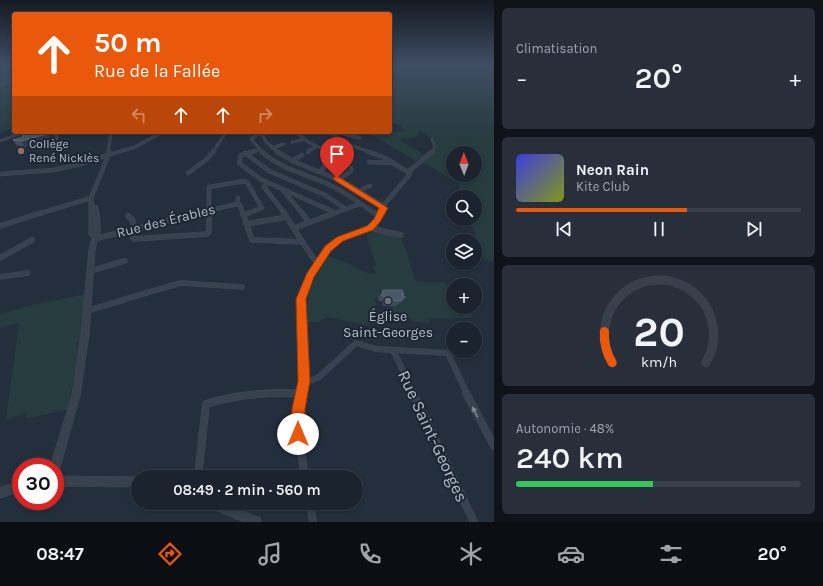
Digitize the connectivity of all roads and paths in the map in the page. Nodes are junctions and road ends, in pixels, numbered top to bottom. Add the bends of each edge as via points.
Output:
1 (19, 134) edge
2 (56, 134) edge
3 (111, 134) edge
4 (159, 134) edge
5 (225, 134) edge
6 (259, 134) edge
7 (262, 134) edge
8 (298, 134) edge
9 (333, 134) edge
10 (344, 134) edge
11 (360, 138) dead end
12 (432, 139) dead end
13 (56, 140) dead end
14 (302, 140) junction
15 (0, 141) edge
16 (292, 142) dead end
17 (284, 144) dead end
18 (315, 147) junction
19 (272, 148) junction
20 (258, 150) junction
21 (308, 152) dead end
22 (244, 153) junction
23 (108, 155) junction
24 (302, 156) dead end
25 (292, 161) junction
26 (369, 162) dead end
27 (394, 163) junction
28 (351, 168) dead end
29 (321, 172) junction
30 (408, 172) junction
31 (188, 173) dead end
32 (0, 174) edge
33 (339, 180) junction
34 (267, 182) junction
35 (370, 186) dead end
36 (282, 189) junction
37 (358, 190) junction
38 (91, 198) junction
39 (238, 198) dead end
40 (237, 204) junction
41 (360, 204) junction
42 (383, 206) junction
43 (96, 207) dead end
44 (346, 209) junction
45 (209, 210) junction
46 (336, 213) junction
47 (128, 216) dead end
48 (243, 216) junction
49 (379, 216) junction
50 (287, 217) junction
51 (309, 222) junction
52 (246, 224) junction
53 (0, 226) edge
54 (294, 228) junction
55 (370, 228) junction
56 (133, 229) junction
57 (94, 235) junction
58 (400, 235) dead end
59 (32, 240) dead end
60 (304, 242) junction
61 (0, 258) edge
62 (125, 261) dead end
63 (318, 263) junction
64 (90, 271) junction
65 (28, 273) dead end
66 (0, 277) edge
67 (242, 287) dead end
68 (87, 311) junction
69 (393, 350) junction
70 (304, 381) junction
71 (302, 394) junction
72 (494, 446) edge
73 (58, 458) edge
74 (199, 470) edge
75 (304, 470) edge
76 (64, 481) edge
77 (131, 482) edge
78 (12, 489) edge
79 (0, 493) edge
80 (228, 510) edge
81 (311, 510) edge
82 (256, 522) edge
83 (313, 522) edge
84 (474, 522) edge

1 - 15 street
2 - 13 street
3 - 23 street
4 - 23 street via 135,147
5 - 31 street via 212,155
6 - 20 street via 251,138
7 - 19 street
8 - 14 street
9 - 27 street via 349,145 380,155
10 - 11 street
12 - 30 street via 435,147 433,152
14 - 16 street
14 - 18 street
17 - 19 street
18 - 21 street
18 - 29 street via 332,154
19 - 25 street
20 - 22 street
20 - 41 street via 278,165 330,185
22 - 34 street via 239,163
22 - 44 street via 269,172 325,195
23 - 32 street via 53,170
23 - 38 street
24 - 25 street
25 - 29 street
26 - 27 street
27 - 30 street
28 - 33 street via 351,171
29 - 33 street
30 - 42 street via 410,174
33 - 37 street
34 - 36 street
34 - 50 street via 264,187
35 - 37 street
36 - 46 street
36 - 51 street
37 - 42 street
38 - 53 street
38 - 57 street
39 - 40 street
40 - 45 street, Rue des Érables
40 - 48 street via 240,205
41 - 44 street
41 - 49 street
42 - 49 street
43 - 57 street via 98,232
44 - 46 street
45 - 48 street via 210,186 244,181 262,208
45 - 56 street, Rue des Érables
45 - 56 street via 209,232 205,235 134,239
46 - 51 street
47 - 56 street via 133,219
48 - 52 street
49 - 55 street
50 - 52 street
50 - 54 street
51 - 54 street
52 - 60 street via 251,239 255,241
54 - 60 street
55 - 58 street
55 - 63 street via 333,243
56 - 57 street, Rue des Érables
57 - 64 street
59 - 61 street
60 - 63 street
62 - 64 street
63 - 70 street via 301,299
64 - 68 street
65 - 66 street
67 - 68 street via 181,283
68 - 73 street via 76,395
69 - 70 street via 376,349 356,343 315,380
72 -> 69 street via 448,353
69 - 84 street, Rue Saint-Georges
70 - 71 street
71 - 74 street via 265,395 209,402 205,406
71 - 75 street via 298,434
76 - 77 street
78 - 79 street
80 - 82 street
81 - 83 street

